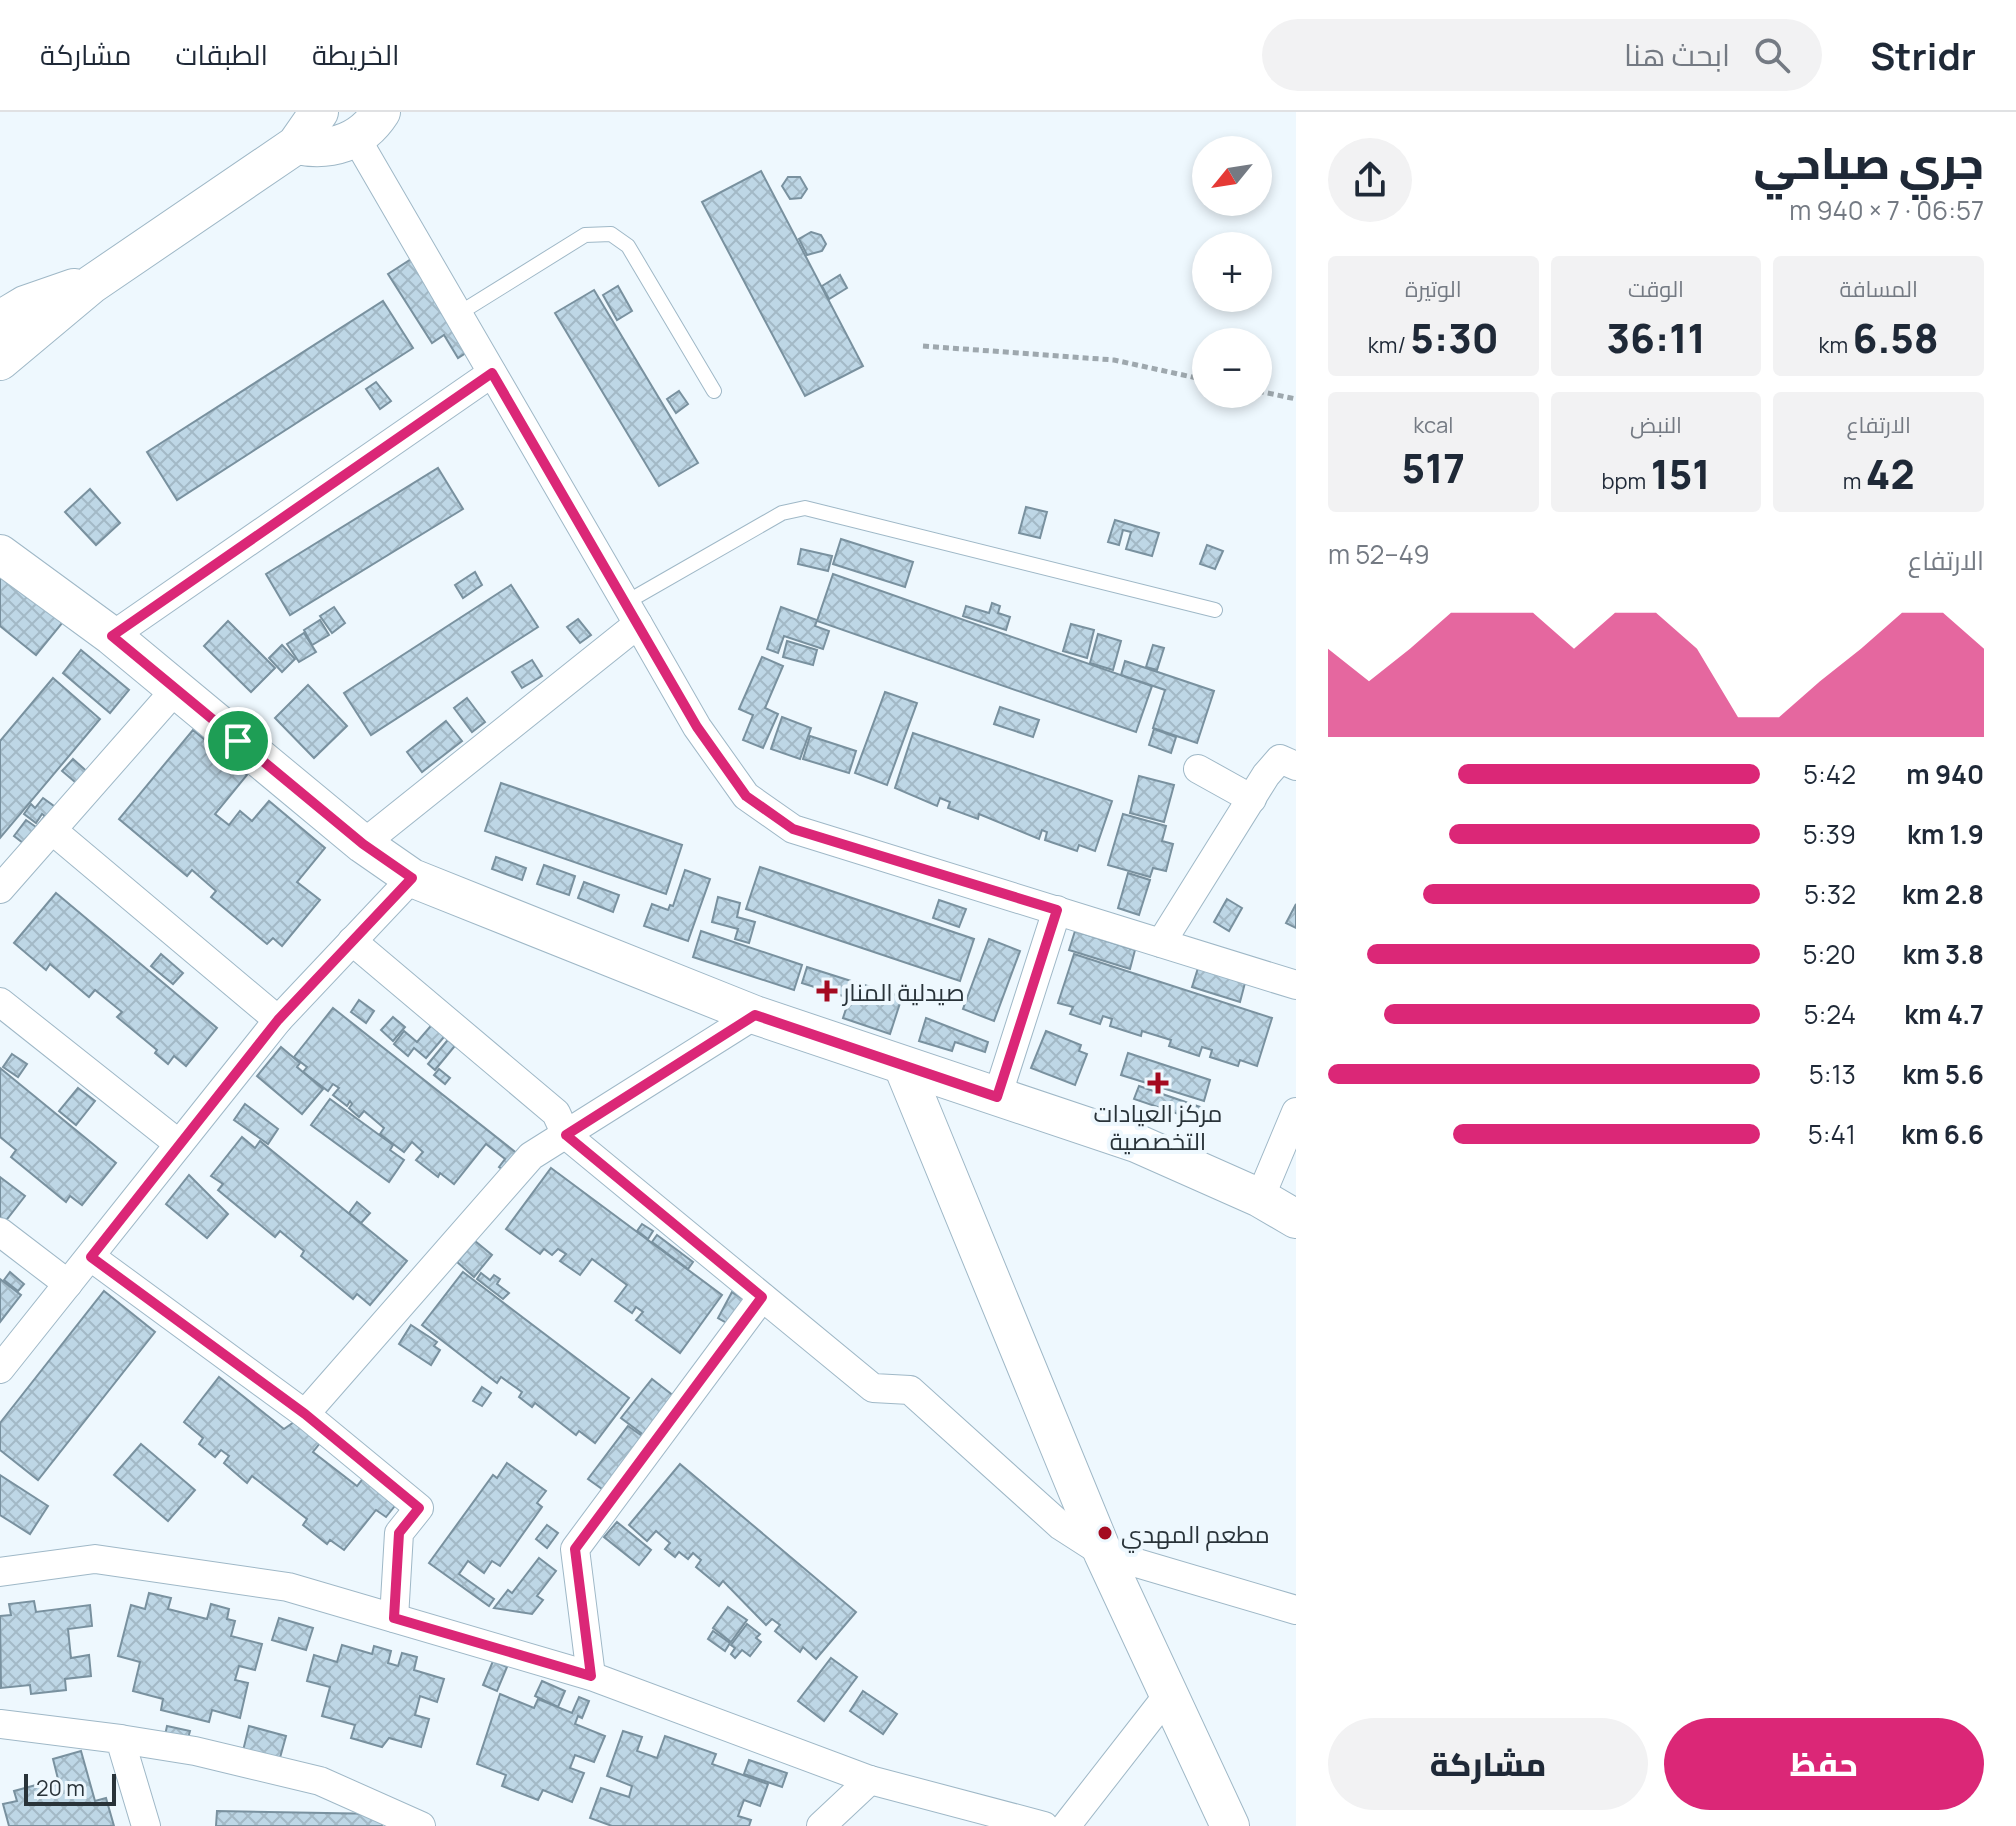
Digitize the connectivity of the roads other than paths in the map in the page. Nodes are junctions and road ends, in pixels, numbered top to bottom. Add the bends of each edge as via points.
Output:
1 (319, 112) edge
2 (369, 125) edge
3 (296, 145) junction
4 (92, 284) junction
5 (458, 314) junction
6 (0, 320) edge
7 (0, 361) edge
8 (492, 373) junction
9 (714, 391) dead end
10 (3, 554) edge
11 (1215, 610) dead end
12 (632, 613) junction
13 (112, 636) junction
14 (176, 689) junction
15 (1296, 766) edge
16 (1198, 769) dead end
17 (1252, 799) junction
18 (52, 830) junction
19 (363, 844) junction
20 (412, 878) junction
21 (0, 889) edge
22 (1057, 910) junction
23 (352, 941) junction
24 (1161, 943) junction
25 (1296, 985) edge
26 (0, 1002) edge
27 (755, 1015) junction
28 (278, 1020) junction
29 (903, 1066) junction
30 (997, 1097) junction
31 (1296, 1112) edge
32 (566, 1135) junction
33 (179, 1144) junction
34 (1260, 1198) junction
35 (1296, 1219) edge
36 (0, 1232) edge
37 (91, 1257) junction
38 (68, 1284) junction
39 (762, 1297) junction
40 (0, 1369) edge
41 (305, 1414) junction
42 (1103, 1553) junction
43 (0, 1572) edge
44 (1296, 1610) edge
45 (394, 1618) junction
46 (591, 1676) junction
47 (1168, 1695) junction
48 (0, 1724) edge
49 (120, 1739) junction
50 (870, 1780) junction
51 (146, 1826) edge
52 (421, 1826) edge
53 (821, 1826) edge
54 (1044, 1826) edge
55 (1066, 1826) edge
56 (1230, 1826) edge

1 - 3 street
2 - 3 street via 327,148
2 - 5 street
3 - 4 street
4 - 6 street via 43,298
4 - 7 street
5 - 8 street
5 - 9 lane via 585,235 611,234 628,246
8 - 12 street
8 - 13 street
10 - 13 street
11 - 12 lane via 805,508 782,513
12 - 19 street
12 - 22 street via 697,727 746,796 793,829
13 - 14 street
14 - 18 street
14 - 19 street
15 - 17 street via 1280,759
16 - 17 street
17 - 24 street
18 - 21 street
18 - 28 street
19 - 20 street
20 - 23 street
20 - 27 street
22 - 24 street
22 - 30 street
23 - 28 street
23 - 32 street via 556,1113
24 - 25 street
26 - 33 street
27 - 29 street
27 - 32 street
28 - 33 street
29 - 30 street
29 - 42 street
30 - 34 street via 1136,1143
31 - 34 street
32 - 39 street
32 - 41 street via 531,1156
33 - 37 street
34 - 35 street
36 - 38 street
37 - 38 street
37 - 41 street
38 - 40 street
39 - 42 street via 873,1388 910,1390 1061,1526
39 - 46 street via 575,1549
41 - 45 street via 419,1508 399,1533
42 - 44 street
42 - 47 street
43 - 45 street via 95,1559 288,1587
45 - 46 street
46 - 50 street
47 - 55 street
47 - 56 street
48 - 49 street
49 - 51 street
49 - 52 street via 320,1781
50 - 53 street
50 - 54 street

